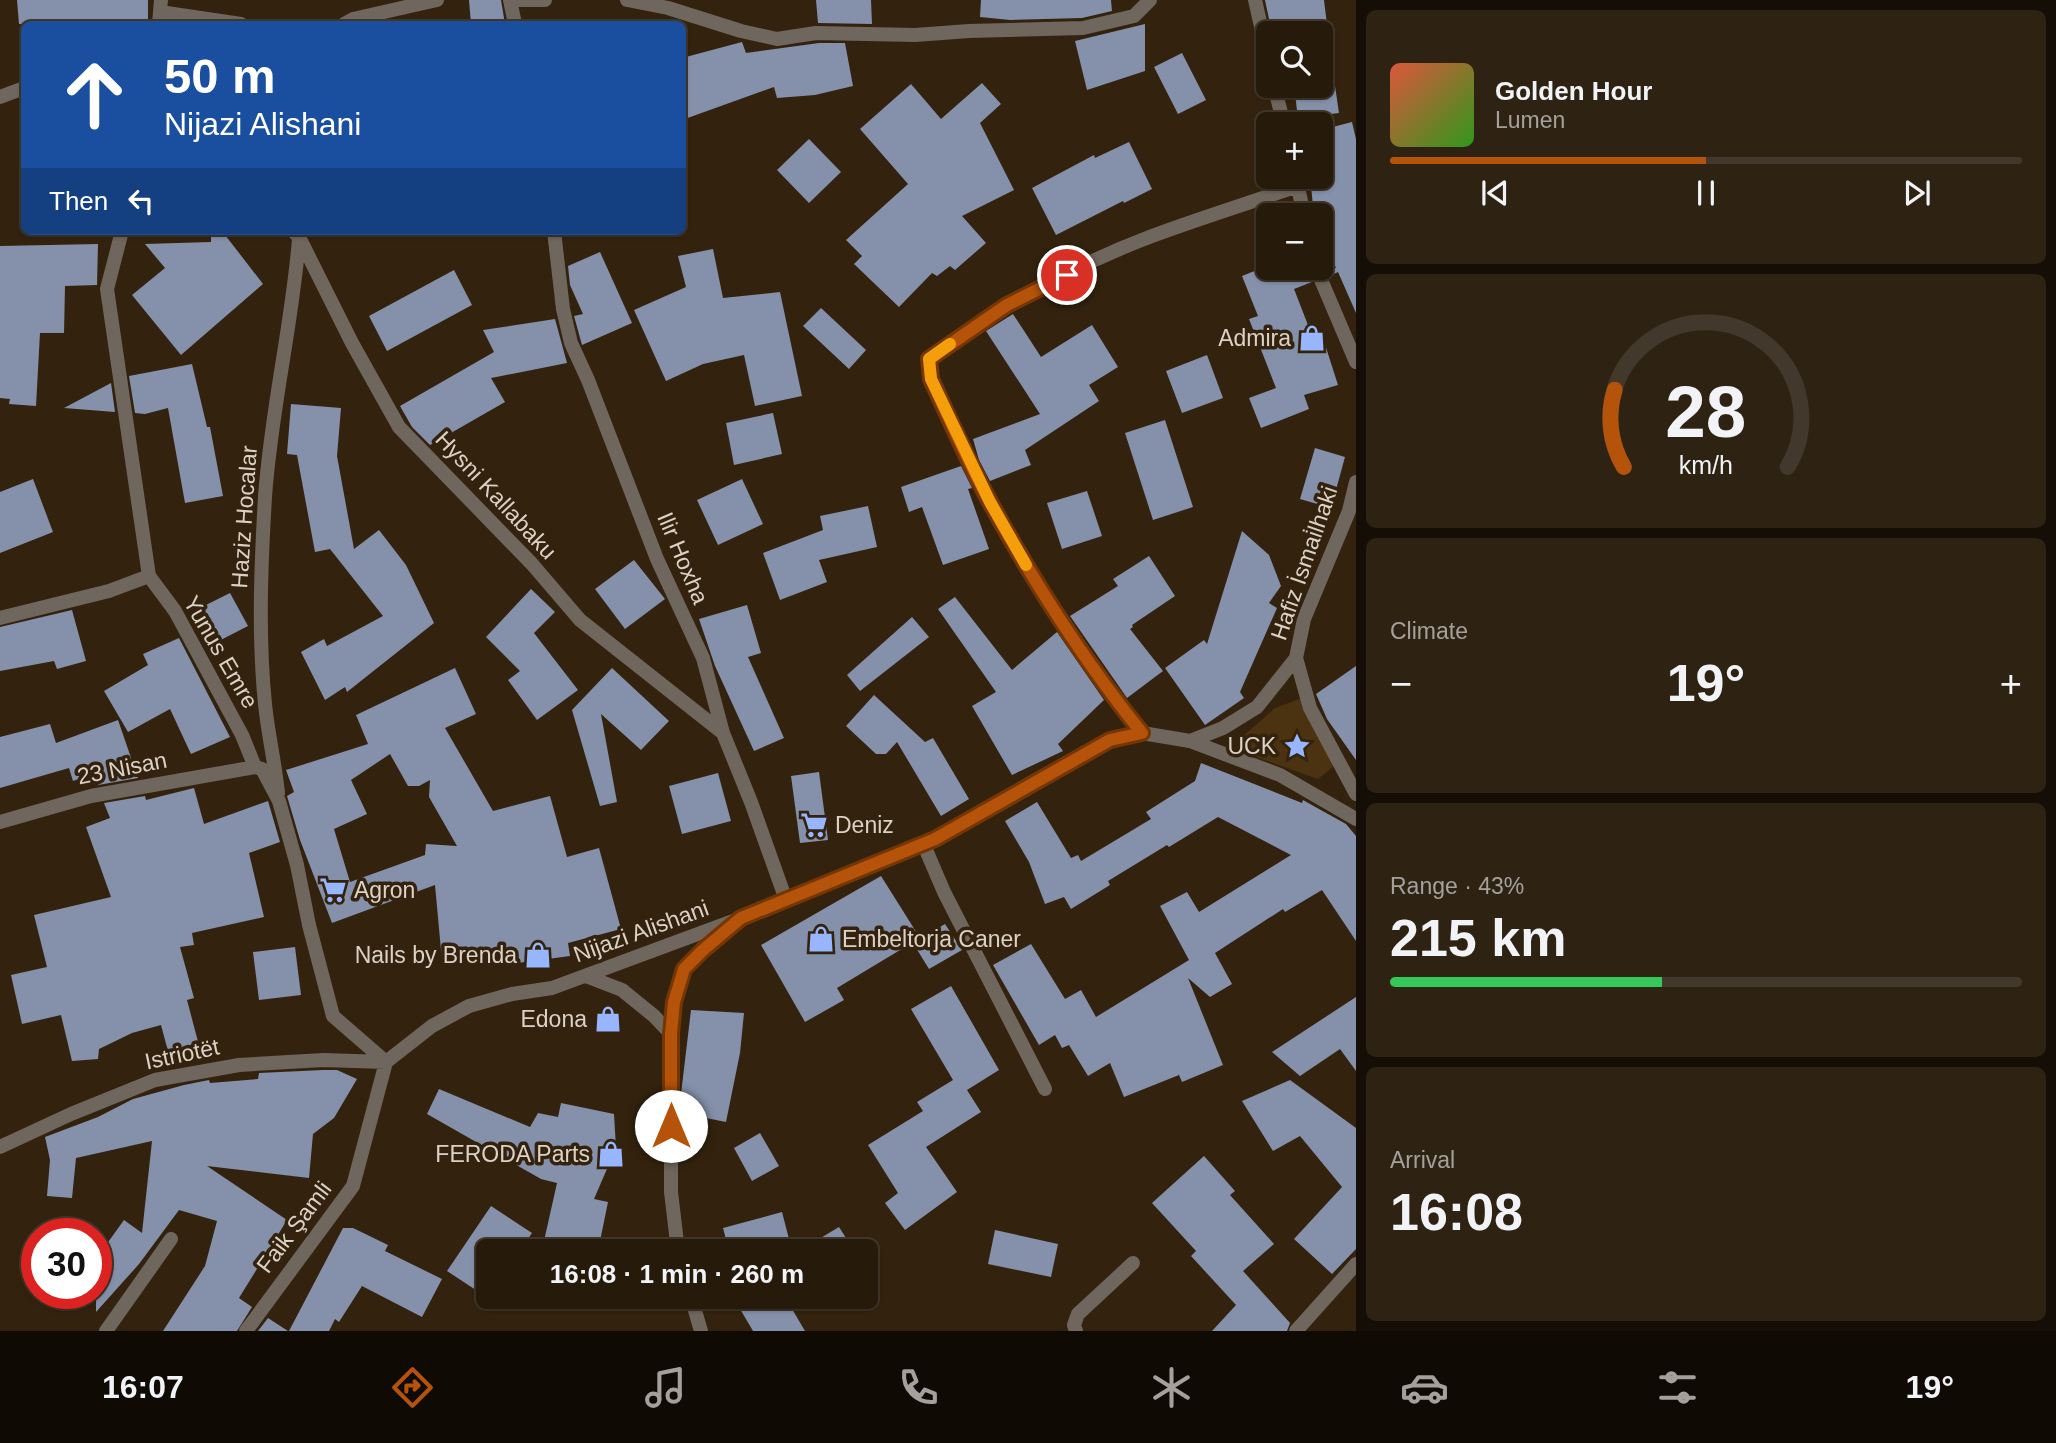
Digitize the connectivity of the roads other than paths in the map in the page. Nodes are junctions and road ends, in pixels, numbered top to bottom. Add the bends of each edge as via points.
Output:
1 (436, 0) edge
2 (510, 0) edge
3 (545, 0) edge
4 (627, 0) edge
5 (1150, 0) edge
6 (1255, 0) edge
7 (160, 12) edge
8 (221, 21) edge
9 (349, 21) edge
10 (514, 21) edge
11 (1260, 21) edge
12 (21, 89) edge
13 (0, 97) edge
14 (1276, 189) edge
15 (121, 235) edge
16 (297, 235) edge
17 (298, 235) edge
18 (554, 235) edge
19 (1321, 280) edge
20 (1356, 362) edge
21 (1356, 482) edge
22 (149, 576) junction
23 (0, 618) edge
24 (1296, 658) junction
25 (723, 733) junction
26 (1142, 733) junction
27 (1189, 741) junction
28 (255, 767) junction
29 (1356, 794) edge
30 (279, 801) junction
31 (1356, 819) edge
32 (0, 822) edge
33 (923, 843) junction
34 (786, 900) junction
35 (741, 918) junction
36 (586, 976) junction
37 (671, 1034) junction
38 (386, 1062) junction
39 (1045, 1089) dead end
40 (0, 1147) edge
41 (171, 1239) dead end
42 (677, 1239) edge
43 (1133, 1263) dead end
44 (1356, 1265) edge
45 (695, 1309) edge
46 (106, 1331) edge
47 (246, 1331) edge
48 (701, 1331) edge
49 (1076, 1331) edge
50 (1296, 1331) edge

1 - 9 street
2 - 3 street
2 - 10 street
4 - 5 street via 777,39 816,33 915,35 1083,28 1134,16
6 - 11 street
7 - 8 street
12 - 13 street
14 - 26 street via 1087,264 1007,305 929,359 931,379 996,514 1037,584
15 - 22 street, Yunus Emre via 107,289
16 - 30 street, Haziz Hocalar via 295,293 265,495 260,621 265,705
17 - 25 street, Hysni Kallabaku via 400,427 580,620
18 - 25 street, Ilir Hoxha via 571,343 657,559 703,658
19 - 20 street
21 - 24 street, Hafiz İsmai̇lhaki via 1349,511 1304,619
22 - 23 street via 109,591
22 - 28 street, Yunus Emre via 175,611
24 - 27 street, Hafiz İsmai̇lhaki via 1257,707 1223,728
24 - 29 street, Hafiz İsmai̇lhaki via 1310,708
25 - 34 street, Ilir Hoxha
26 - 27 street, Nijazi Alishani
26 - 33 street, Nijazi Alishani via 1110,740
27 - 31 street, Nijazi Alishani via 1280,775
28 - 30 street, Yunus Emre via 262,769
28 - 32 street, 23 Nisan via 91,796
30 - 38 street, Yunus Emre via 333,1016
33 - 34 street, Nijazi Alishani
33 - 39 street
34 - 35 street, Nijazi Alishani
35 - 36 street, Nijazi Alishani
35 - 37 street via 684,969
36 - 37 street via 622,990
36 - 38 street, Nijazi Alishani via 469,1006 432,1026
37 - 42 street via 671,1192
38 - 40 street, Istriotët via 239,1065 155,1080
38 - 47 street, Faik Şamli via 354,1186
41 - 46 street
43 - 49 street via 1078,1314
44 - 50 street
45 - 48 street

